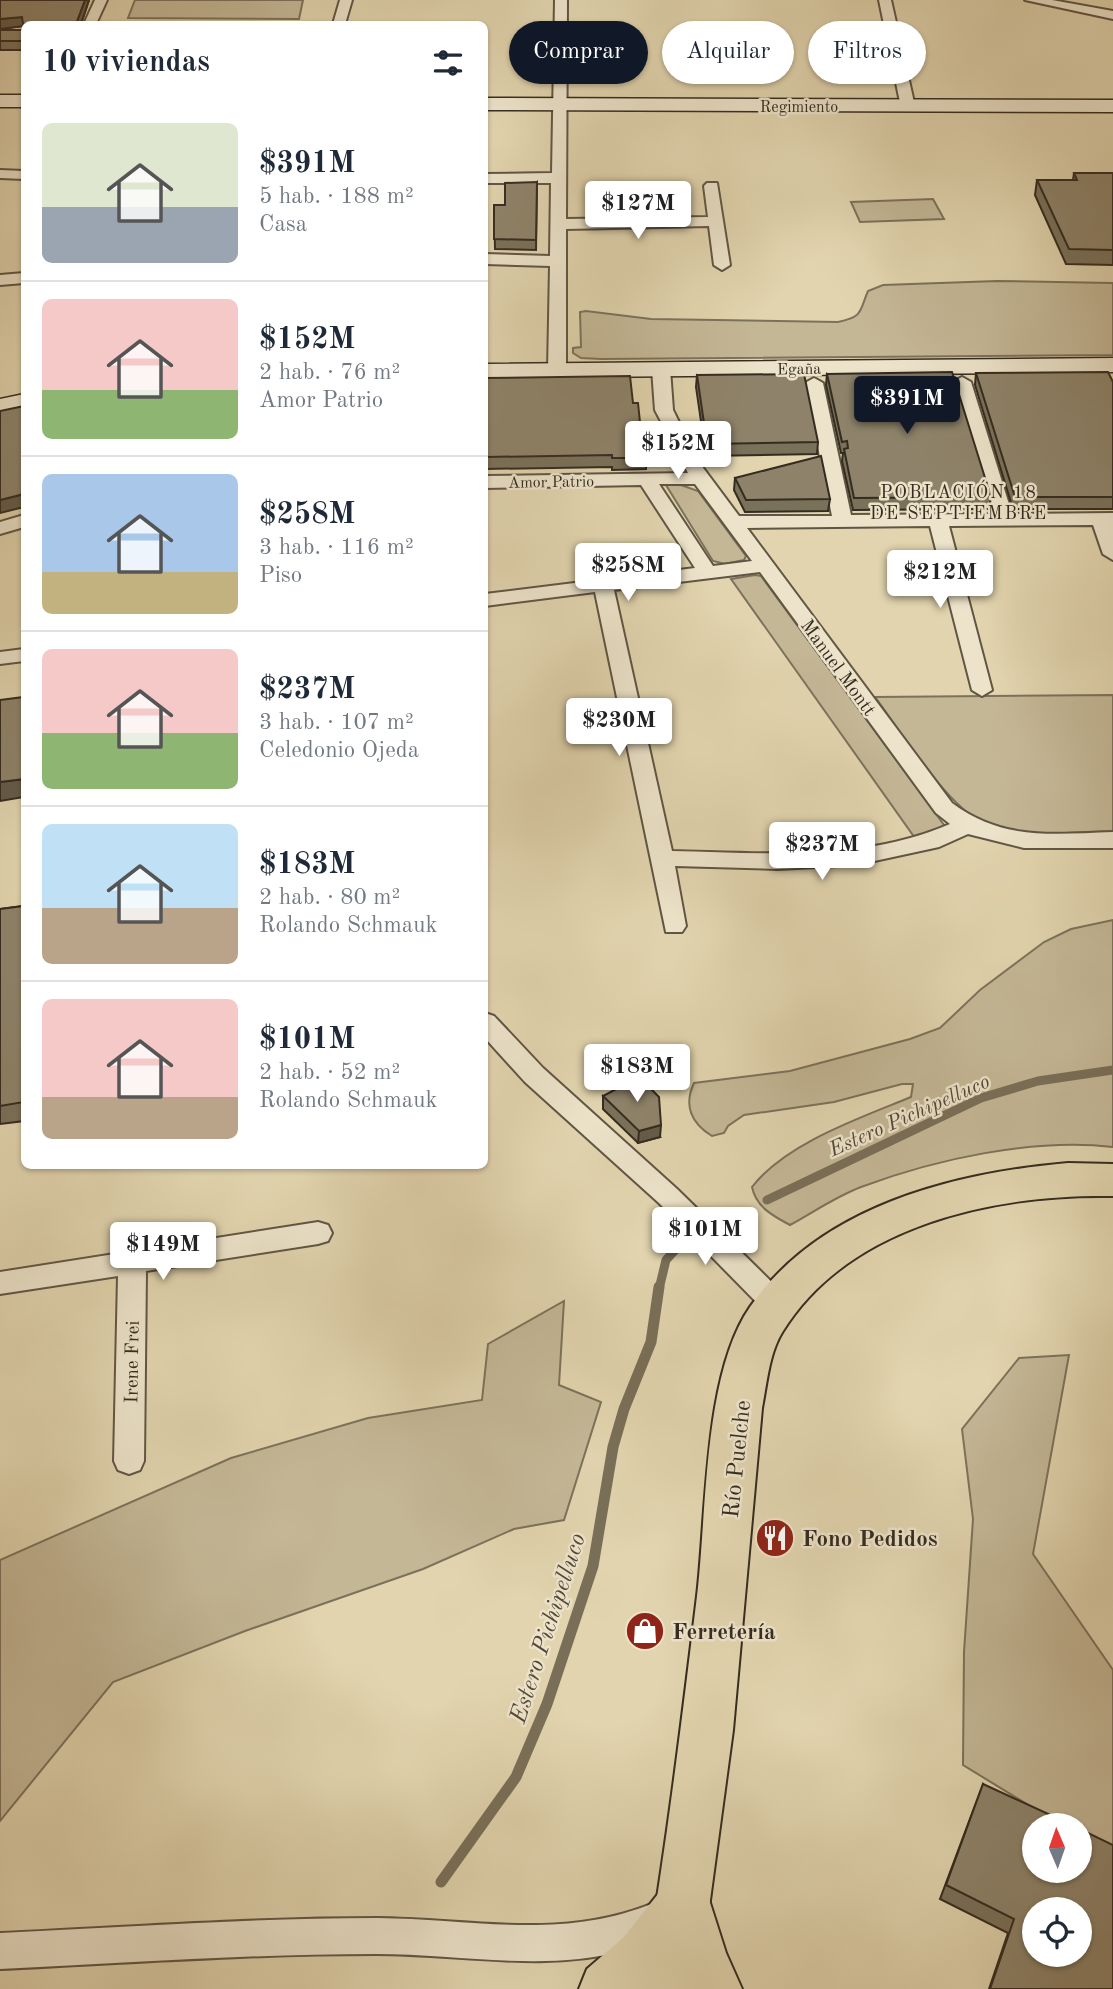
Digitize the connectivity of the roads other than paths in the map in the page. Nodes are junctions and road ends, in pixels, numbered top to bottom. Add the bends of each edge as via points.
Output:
1 (101, 0) edge
2 (346, 0) edge
3 (561, 0) edge
4 (885, 0) edge
5 (1031, 0) edge
6 (1113, 15) edge
7 (91, 21) edge
8 (340, 21) edge
9 (0, 101) edge
10 (21, 102) edge
11 (488, 104) edge
12 (561, 104) junction
13 (1113, 106) edge
14 (908, 107) junction
15 (0, 174) edge
16 (21, 174) edge
17 (488, 178) edge
18 (560, 178) junction
19 (712, 186) dead end
20 (716, 221) junction
21 (559, 224) junction
22 (488, 259) edge
23 (559, 261) junction
24 (722, 265) dead end
25 (21, 278) edge
26 (0, 280) edge
27 (1113, 365) edge
28 (661, 369) junction
29 (558, 370) junction
30 (488, 371) edge
31 (962, 382) dead end
32 (814, 383) dead end
33 (21, 403) edge
34 (0, 407) edge
35 (702, 478) junction
36 (647, 480) junction
37 (488, 482) edge
38 (1107, 519) edge
39 (938, 520) junction
40 (1004, 520) junction
41 (843, 521) junction
42 (21, 522) edge
43 (734, 522) junction
44 (0, 528) edge
45 (1113, 554) edge
46 (766, 565) junction
47 (707, 572) junction
48 (603, 585) junction
49 (488, 600) edge
50 (21, 655) edge
51 (0, 658) edge
52 (982, 690) dead end
53 (965, 826) junction
54 (1113, 840) edge
55 (662, 859) junction
56 (674, 926) dead end
57 (488, 1025) edge
58 (1113, 1180) edge
59 (318, 1233) dead end
60 (132, 1263) junction
61 (0, 1283) edge
62 (777, 1305) junction
63 (129, 1461) dead end
64 (685, 1903) junction
65 (0, 1951) edge
66 (607, 1989) edge
67 (670, 1989) edge
68 (714, 1989) edge

1 - 7 street
2 - 8 street
3 - 12 street
4 - 14 street
5 - 6 street
9 - 10 main road
11 - 12 main road, Regimiento
12 - 14 main road, Regimiento
12 - 18 street
13 - 14 main road, Regimiento
15 - 16 street
17 - 18 street
18 - 21 street
19 - 20 street
20 - 21 street
20 - 24 street
21 - 23 street
22 - 23 street
23 - 29 street
25 - 26 street
27 - 28 main road, Egaña
28 - 29 main road, Egaña
28 - 35 street, Manuel Montt via 671,430
29 - 30 main road, Egaña
31 - 40 street
32 - 41 street
33 - 34 main road
35 - 36 street, Amor Patrio
35 - 43 street, Manuel Montt
36 - 37 street, Amor Patrio
36 - 47 street
38 - 40 street
38 - 45 street
39 - 40 street
39 - 41 street
39 - 52 street
41 - 43 street
42 - 44 street
43 - 46 street, Manuel Montt
46 - 47 street
46 - 53 street, Manuel Montt via 944,808
47 - 48 street
48 - 49 street
48 - 55 street
50 - 51 street
53 - 54 street, Manuel Montt via 988,835 1034,842
53 - 55 street via 914,846 844,859
55 - 56 street
57 - 62 street via 534,1075 668,1196
58 - 62 main road, Río Puelche via 1063,1179 1007,1186 894,1218 838,1248 806,1273
59 - 60 street
60 - 61 street
60 - 63 street, Irene Frei
62 - 64 main road, Río Puelche via 756,1340 741,1398
64 - 65 street via 646,1926 614,1937 565,1944 380,1936
64 - 66 main road via 643,1958
64 - 67 main road, Río Puelche
64 - 68 main road via 700,1960

